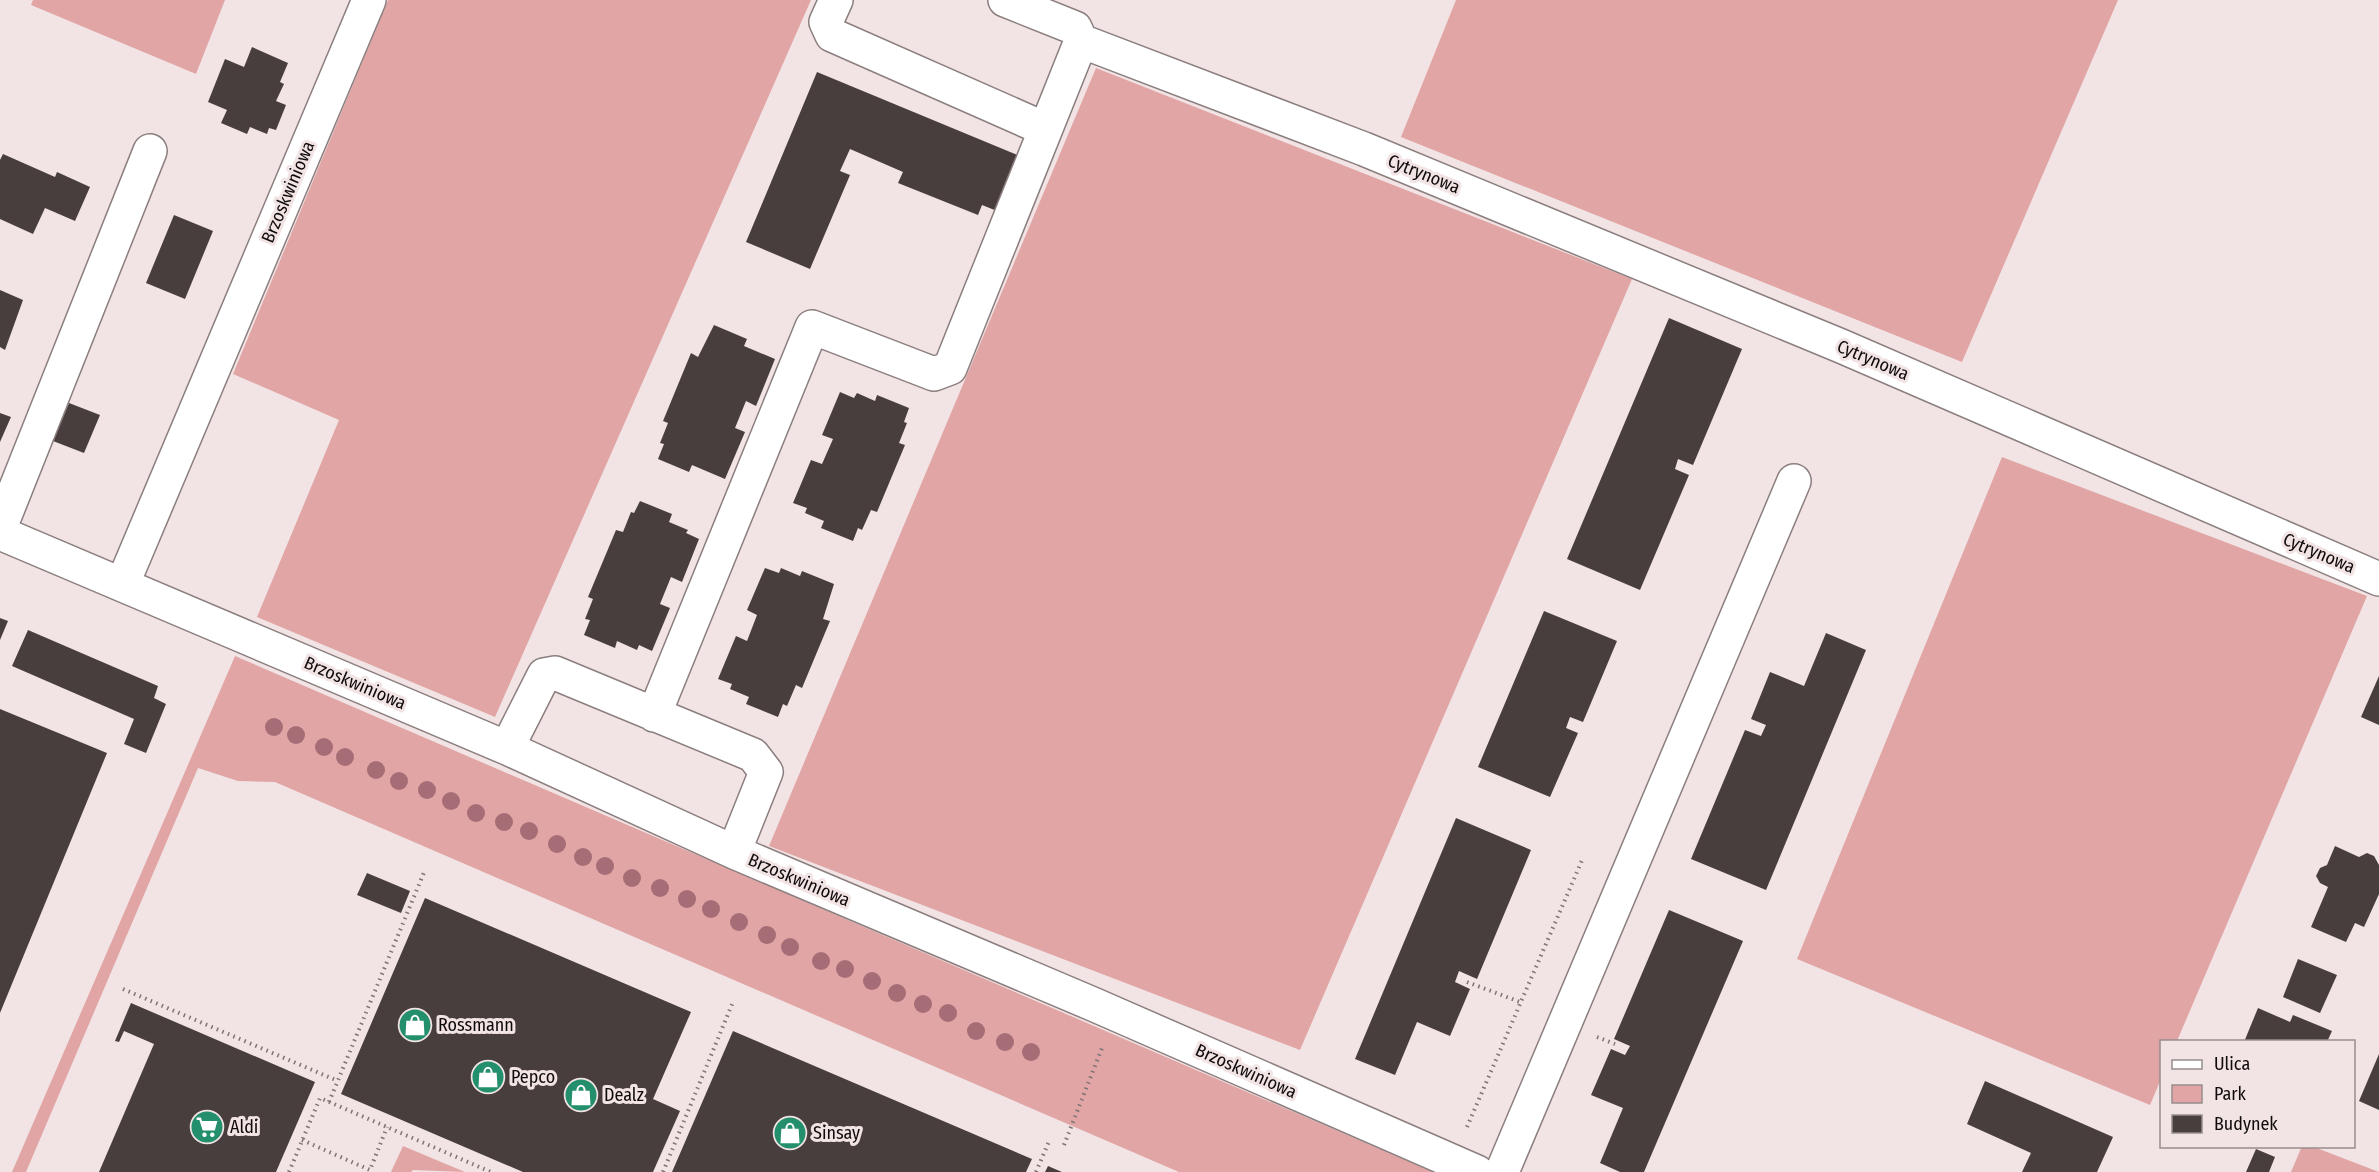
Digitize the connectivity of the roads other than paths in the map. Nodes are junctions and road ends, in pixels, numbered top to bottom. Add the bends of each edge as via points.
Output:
1 (369, 0) edge
2 (836, 0) edge
3 (1005, 0) edge
4 (1080, 41) junction
5 (1045, 129) junction
6 (150, 151) dead end
7 (1794, 481) dead end
8 (0, 528) edge
9 (0, 533) edge
10 (2379, 579) edge
11 (123, 583) junction
12 (654, 715) junction
13 (507, 748) junction
14 (734, 852) junction
15 (1469, 1168) edge
16 (1502, 1172) edge

1 - 11 street, Brzoskwiniowa
2 - 5 street via 826,22 832,35
3 - 4 street via 1075,28
4 - 5 street
4 - 10 street, Cytrynowa via 1364,149 1841,346
5 - 12 street via 950,368 934,374 812,327
6 - 8 street
7 - 16 street
9 - 11 street, Brzoskwiniowa
11 - 13 street, Brzoskwiniowa
12 - 13 street via 555,674 544,675
12 - 14 street via 753,755 766,772
13 - 14 street, Brzoskwiniowa
14 - 15 street, Brzoskwiniowa

